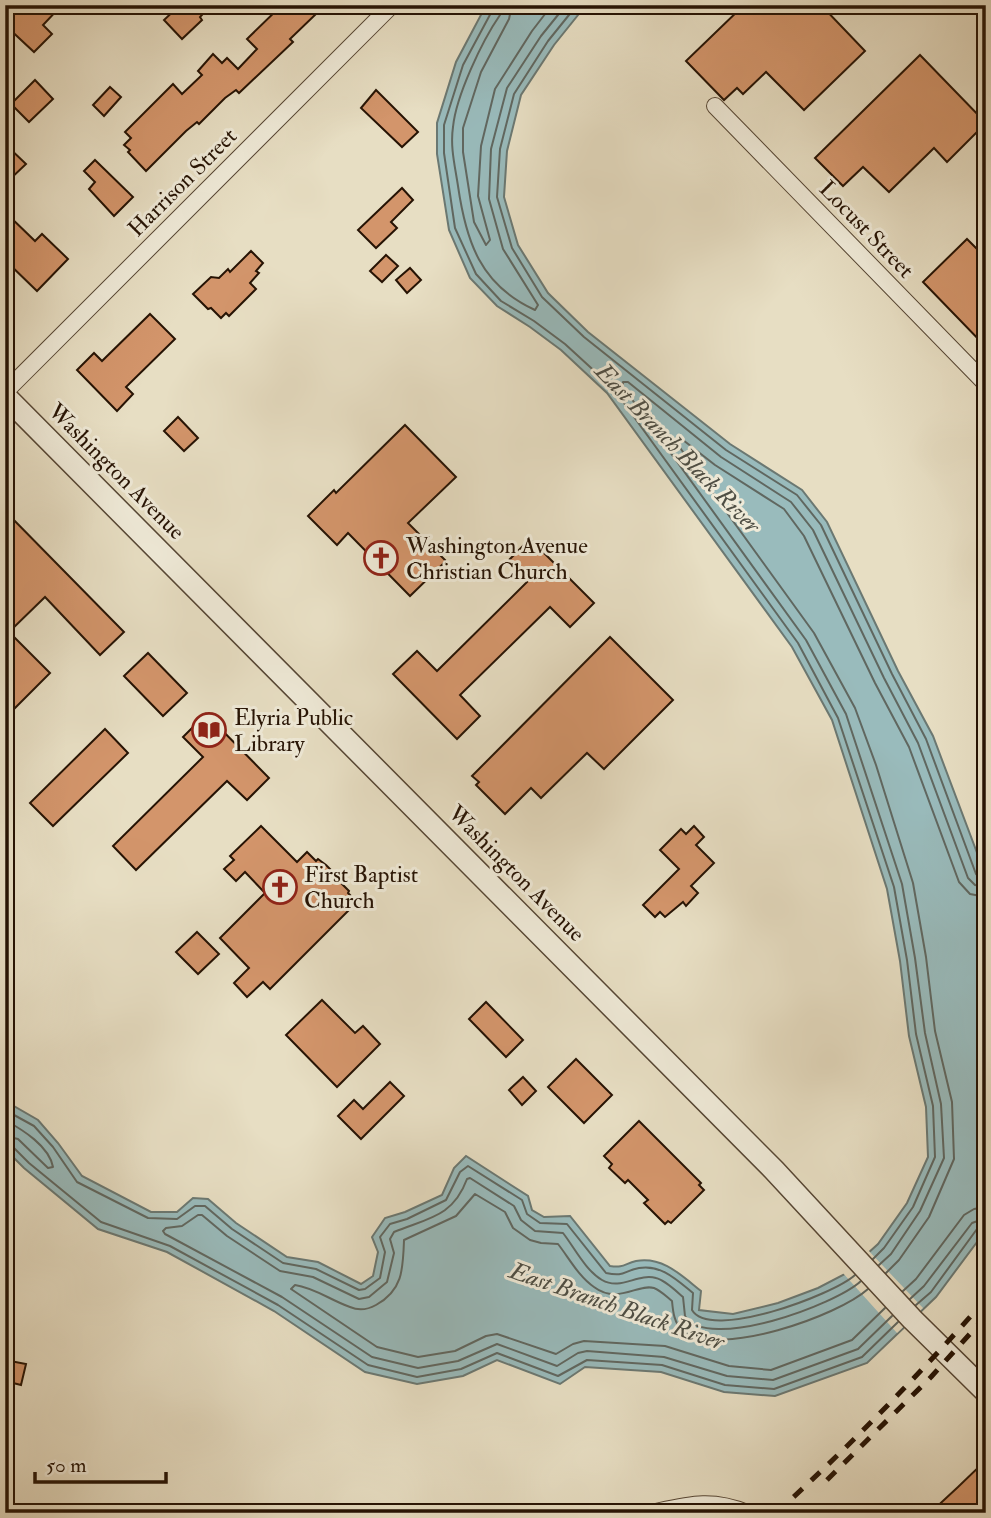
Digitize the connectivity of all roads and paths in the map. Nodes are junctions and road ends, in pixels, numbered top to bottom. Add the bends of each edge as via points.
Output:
1 (392, 5) edge
2 (715, 106) dead end
3 (986, 384) edge
4 (5, 394) edge
5 (986, 1392) edge
6 (651, 1513) edge
7 (747, 1513) edge

1 - 4 street, Harrison Street
2 - 3 street, Locust Street
4 - 5 street, Washington Avenue via 796,1193 912,1320
6 - 7 street via 710,1503

